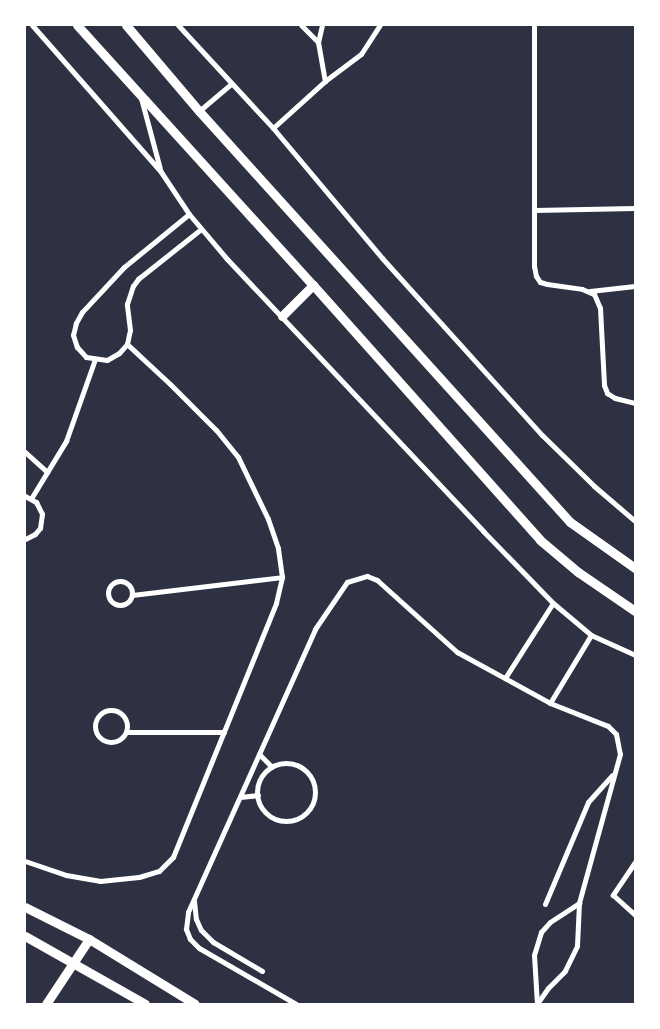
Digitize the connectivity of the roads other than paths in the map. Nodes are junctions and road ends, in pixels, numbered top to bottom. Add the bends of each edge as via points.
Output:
1 (32, 25) edge
2 (77, 25) edge
3 (126, 25) edge
4 (178, 25) edge
5 (301, 25) edge
6 (322, 25) edge
7 (380, 25) edge
8 (534, 25) edge
9 (318, 42) junction
10 (326, 81) junction
11 (231, 84) junction
12 (141, 98) junction
13 (199, 111) junction
14 (273, 128) junction
15 (161, 172) junction
16 (635, 208) edge
17 (534, 210) junction
18 (189, 214) junction
19 (200, 229) junction
20 (314, 286) junction
21 (635, 286) edge
22 (589, 291) junction
23 (282, 316) junction
24 (127, 344) junction
25 (95, 360) junction
26 (635, 403) edge
27 (25, 452) edge
28 (47, 472) junction
29 (25, 496) edge
30 (32, 497) junction
31 (635, 521) edge
32 (25, 539) edge
33 (635, 568) edge
34 (282, 577) junction
35 (132, 595) junction
36 (553, 603) junction
37 (635, 611) edge
38 (591, 634) junction
39 (635, 655) edge
40 (505, 678) junction
41 (550, 703) junction
42 (126, 732) junction
43 (224, 732) junction
44 (259, 754) junction
45 (272, 767) junction
46 (614, 773) junction
47 (258, 795) junction
48 (240, 797) junction
49 (25, 861) edge
50 (635, 862) edge
51 (194, 900) junction
52 (579, 903) junction
53 (545, 904) dead end
54 (25, 907) edge
55 (635, 915) edge
56 (25, 936) edge
57 (89, 940) junction
58 (74, 962) junction
59 (262, 971) dead end
60 (46, 1004) edge
61 (145, 1004) edge
62 (195, 1004) edge
63 (296, 1004) edge
64 (537, 1004) edge

1 - 15 street
2 - 12 street
3 - 13 street
4 - 11 street
5 - 9 street
6 - 9 street
7 - 10 street via 361,54
8 - 17 street
9 - 10 street
10 - 14 street
11 - 13 street
11 - 14 street
12 - 15 street
12 - 20 street
13 - 33 street via 570,522
14 - 31 street via 382,258 542,435
15 - 18 street
16 - 17 street
17 - 22 street via 536,276 540,282
18 - 19 street
18 - 25 street via 124,267 82,312 73,335 82,352
19 - 23 street
19 - 24 street via 133,286 127,304 130,330
20 - 23 street
20 - 37 street via 540,540 578,572
21 - 22 street
22 - 26 street via 598,300 600,308 607,393
23 - 36 street
24 - 25 street via 107,360
24 - 34 street via 177,390 238,457 268,519 278,548
25 - 28 street via 69,434
27 - 28 street
28 - 30 street
29 - 30 street
30 - 32 street via 40,507 42,521 35,534
34 - 35 street
34 - 43 street via 276,603
35 - 35 street via 121,605 110,600 108,592 111,585 122,581 131,587
36 - 38 street
36 - 40 street
38 - 39 street
38 - 41 street
40 - 41 street
40 - 44 street via 457,652 377,580 357,577 347,582 315,629
41 - 46 street via 608,726 616,734 620,754
42 - 42 street via 115,742 104,741 95,729 97,719 104,712 120,713 126,721
42 - 43 street
43 - 49 street via 173,857 159,871 139,877 100,881 66,875
44 - 45 street
44 - 48 street
45 - 47 street via 260,779
45 - 47 street via 288,762 303,768 314,781 312,806 301,817 285,821 264,810
46 - 52 street
46 - 53 street via 588,802
47 - 48 street
48 - 51 street
50 - 55 street via 614,895
51 - 59 street via 201,930 213,942
51 - 63 street via 188,912 186,929 190,939 199,948
52 - 64 street via 577,946 572,959
52 - 64 street via 541,932 534,954
54 - 57 street
56 - 58 street
57 - 58 street
57 - 62 street
58 - 60 street
58 - 61 street

